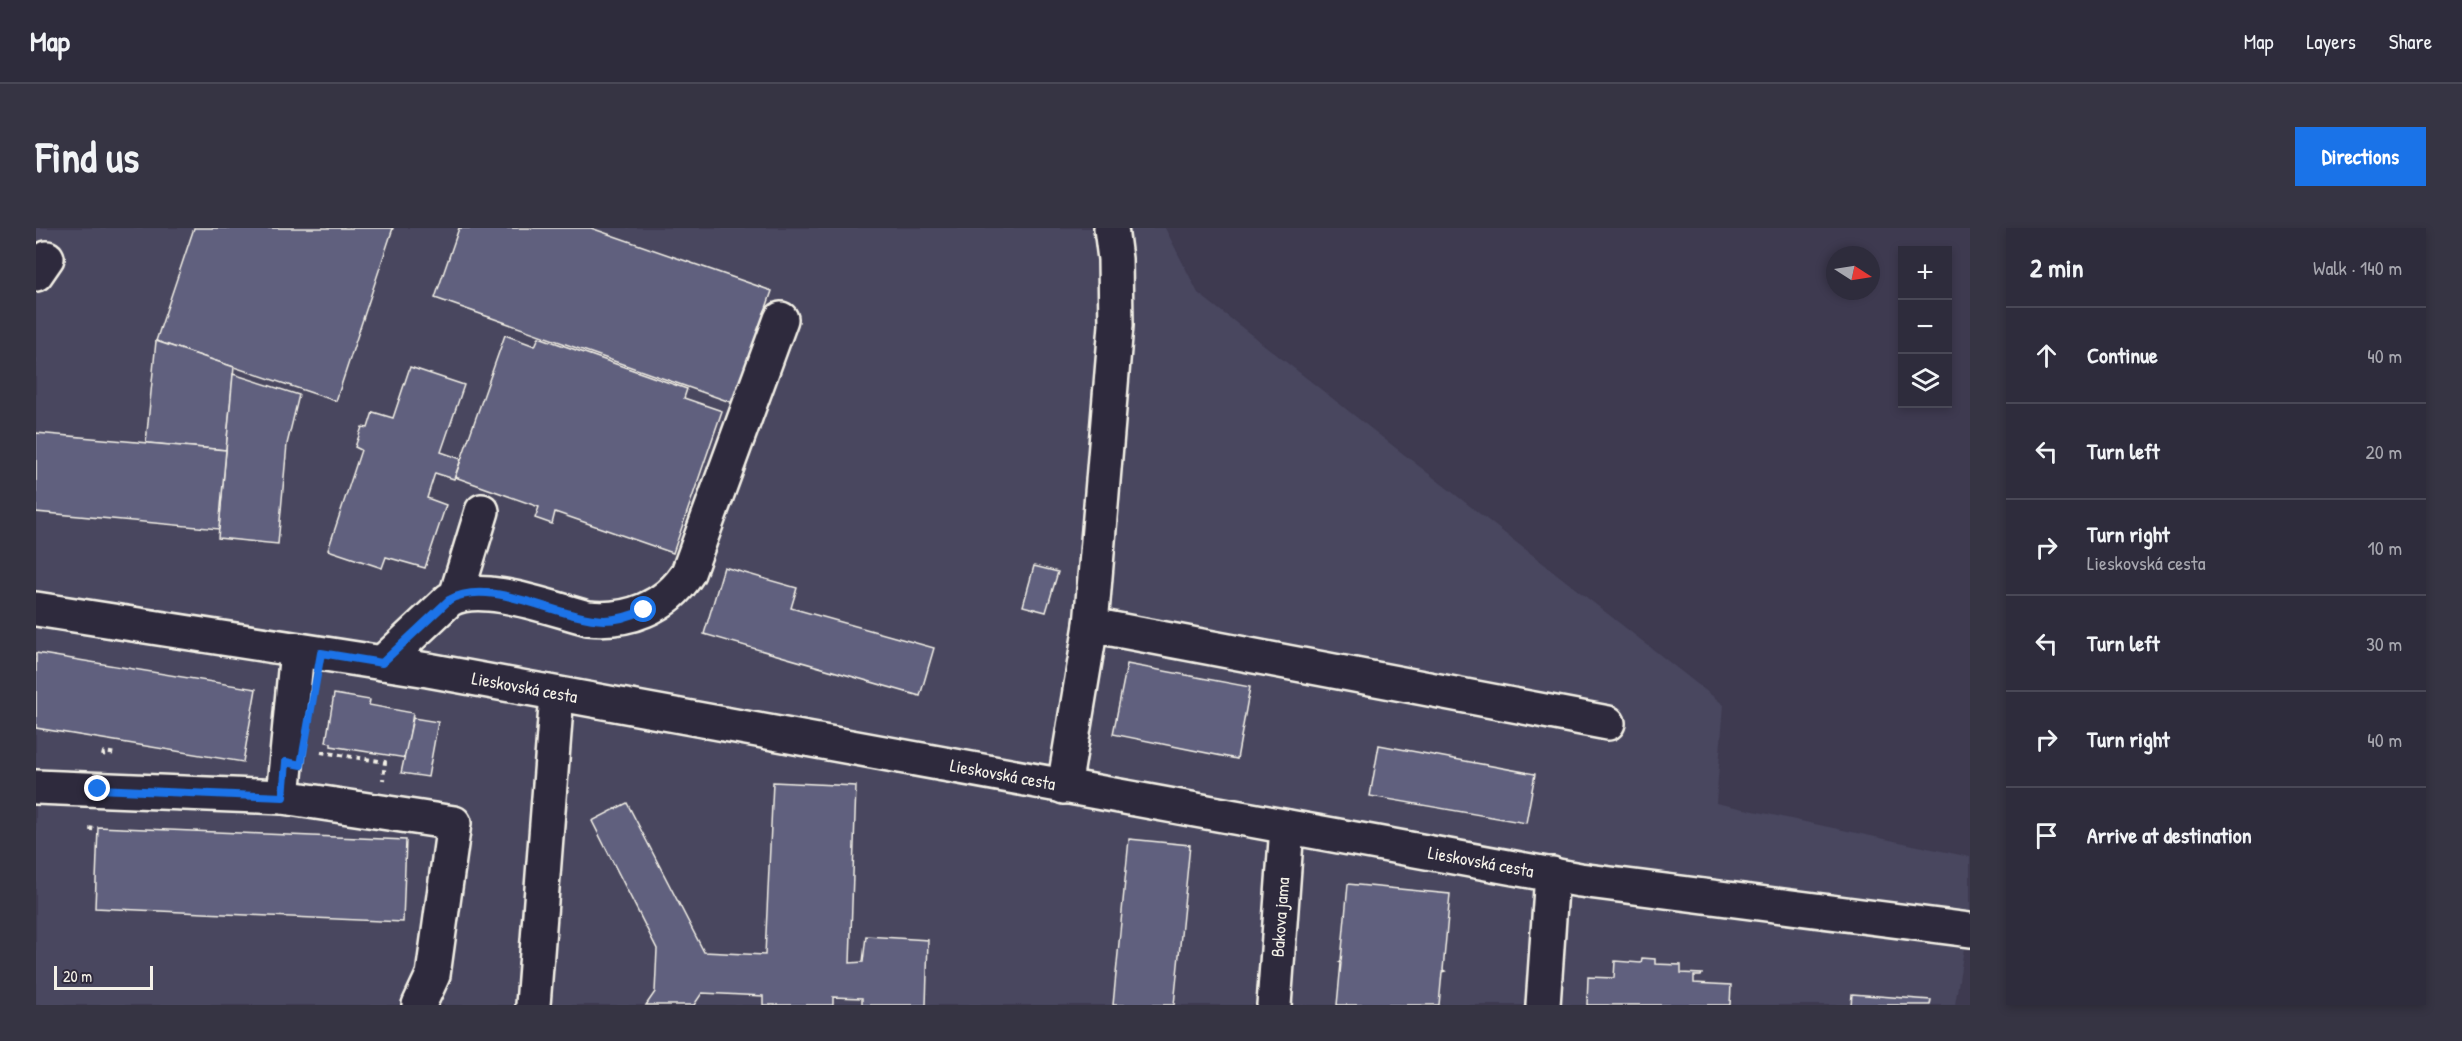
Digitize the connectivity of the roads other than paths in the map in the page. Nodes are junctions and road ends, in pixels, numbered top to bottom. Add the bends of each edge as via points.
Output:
1 (1110, 228) edge
2 (781, 319) dead end
3 (482, 511) dead end
4 (456, 596) junction
5 (36, 609) edge
6 (1091, 625) junction
7 (297, 650) junction
8 (382, 663) junction
9 (557, 694) junction
10 (1608, 723) dead end
11 (36, 787) edge
12 (1064, 787) junction
13 (283, 797) junction
14 (1287, 827) junction
15 (1552, 874) junction
16 (1970, 930) edge
17 (419, 1005) edge
18 (533, 1005) edge
19 (1274, 1005) edge
20 (1543, 1005) edge

1 - 6 street via 1115,259 1116,325
2 - 4 street via 688,573 674,592 662,602 626,617 602,620 498,595 471,592
3 - 4 street
4 - 8 street
5 - 7 street, Lieskovská cesta
6 - 10 street
6 - 12 street
7 - 8 street, Lieskovská cesta
7 - 13 street
8 - 9 street, Lieskovská cesta
9 - 12 street, Lieskovská cesta
9 - 18 street
11 - 13 street
12 - 14 street, Lieskovská cesta
13 - 17 street via 454,823 433,975
14 - 15 street, Lieskovská cesta
14 - 19 street, Bakova jama
15 - 16 street, Lieskovská cesta
15 - 20 street

